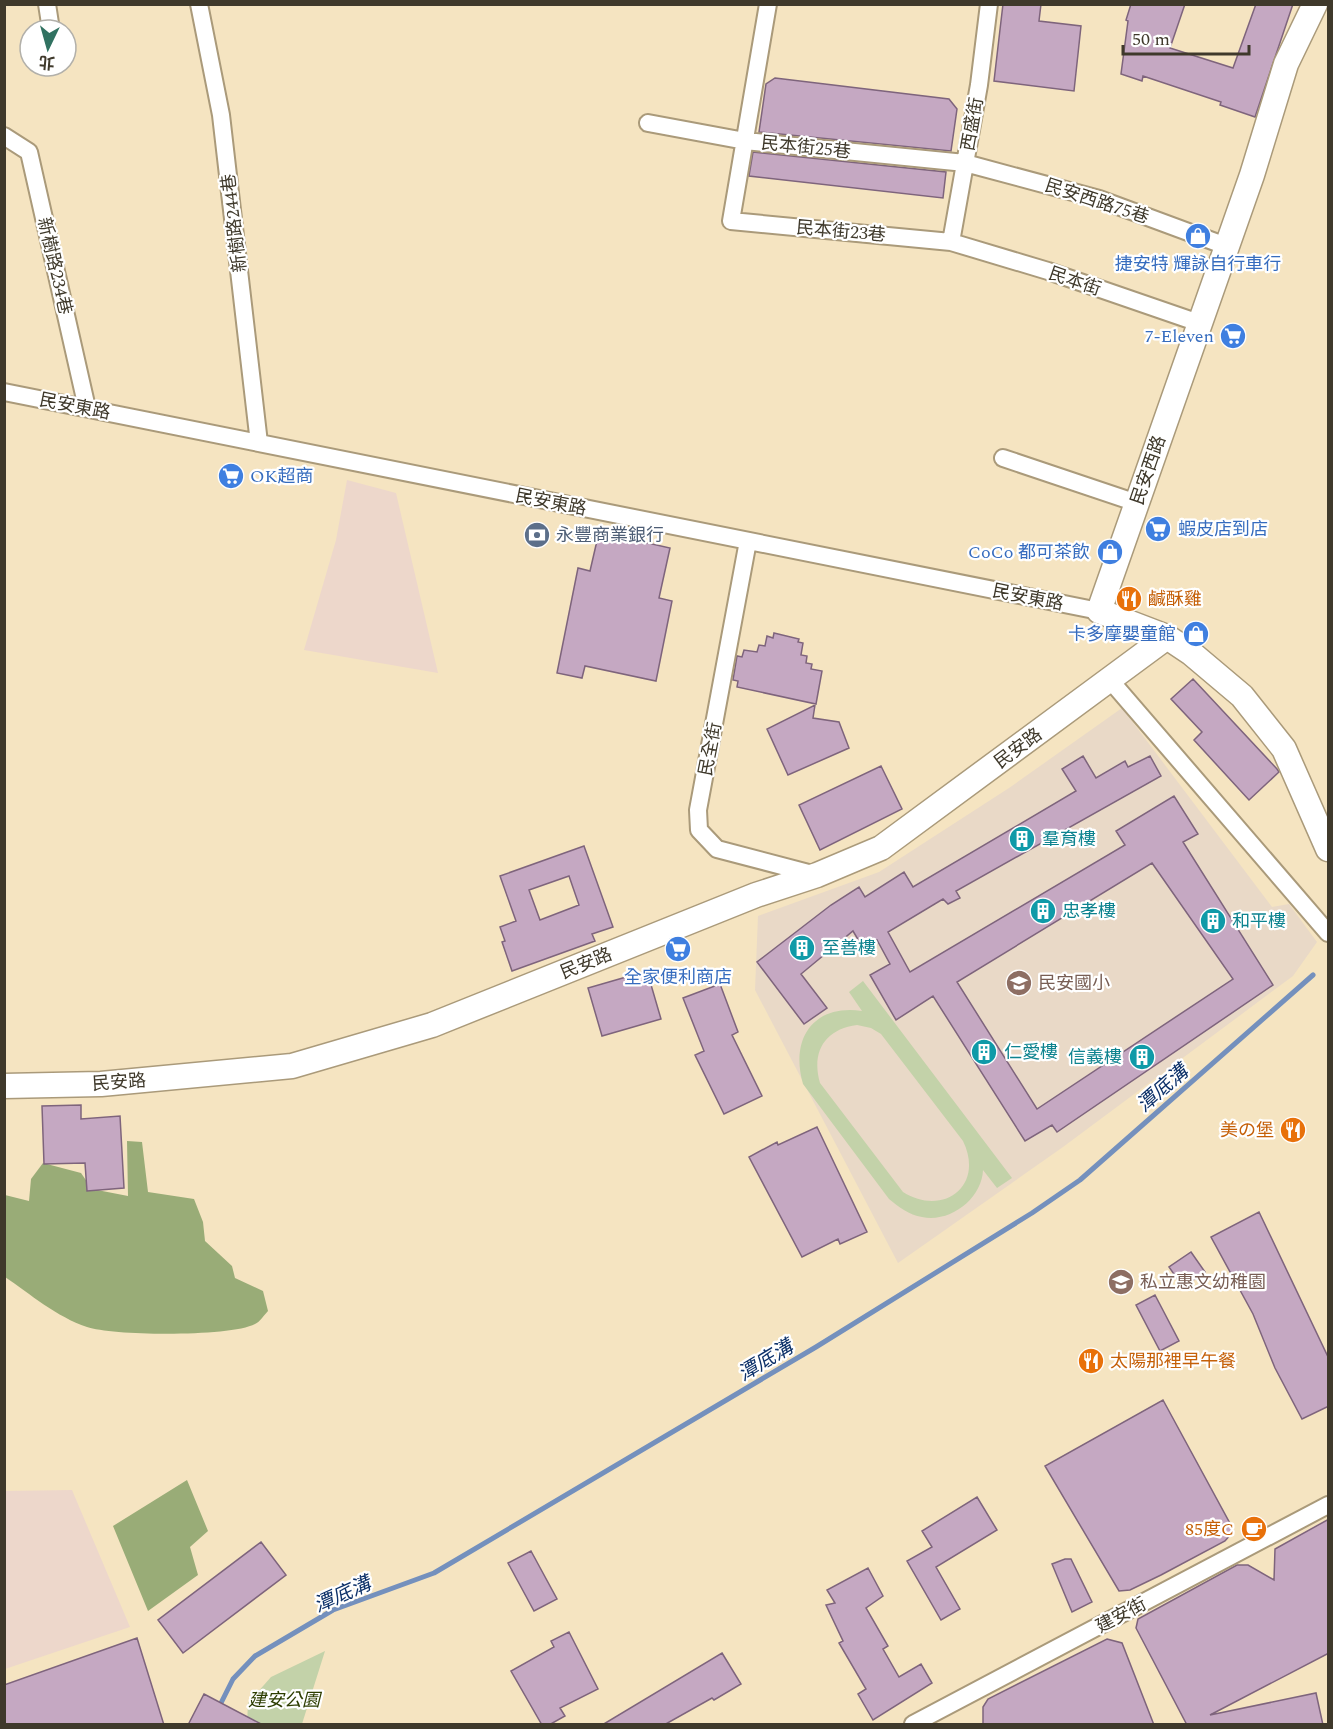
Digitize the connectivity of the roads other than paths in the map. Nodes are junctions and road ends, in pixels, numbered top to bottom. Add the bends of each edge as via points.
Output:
1 (199, 4) edge
2 (768, 4) edge
3 (989, 4) edge
4 (1315, 4) edge
5 (648, 123) dead end
6 (4, 136) edge
7 (745, 141) junction
8 (965, 163) junction
9 (951, 242) junction
10 (1226, 246) junction
11 (1199, 323) junction
12 (4, 392) edge
13 (87, 408) junction
14 (259, 443) junction
15 (1003, 458) dead end
16 (1137, 503) junction
17 (748, 541) junction
18 (1098, 611) junction
19 (1167, 637) junction
20 (1110, 680) junction
21 (1329, 849) edge
22 (817, 875) junction
23 (1329, 933) edge
24 (4, 1086) edge
25 (1329, 1505) edge
26 (913, 1725) edge

1 - 14 street, 新樹路244巷 via 221,115
2 - 7 street
3 - 8 street, 西盛街
4 - 10 street, 民安西路 via 1286,64
5 - 7 street, 民本街25巷
6 - 13 street, 新樹路234巷 via 29,152
7 - 8 street, 民本街25巷
7 - 9 street, 民本街23巷 via 731,221
8 - 9 street, 西盛街
8 - 10 street, 民安西路75巷 via 1099,199
9 - 11 street, 民本街
10 - 11 street, 民安西路
11 - 16 street, 民安西路
12 - 13 street, 民安東路
13 - 14 street, 民安東路
14 - 17 street, 民安東路
15 - 16 street
16 - 18 street, 民安西路
17 - 18 street, 民安東路
17 - 22 street, 民全街 via 699,810 699,830 717,849
18 - 19 street
19 - 20 street, 民安路
19 - 21 street via 1242,696 1284,749
20 - 22 street, 民安路 via 881,848
20 - 23 street
22 - 24 street, 民安路 via 756,895 432,1025 292,1065 101,1084
25 - 26 street, 建安街

